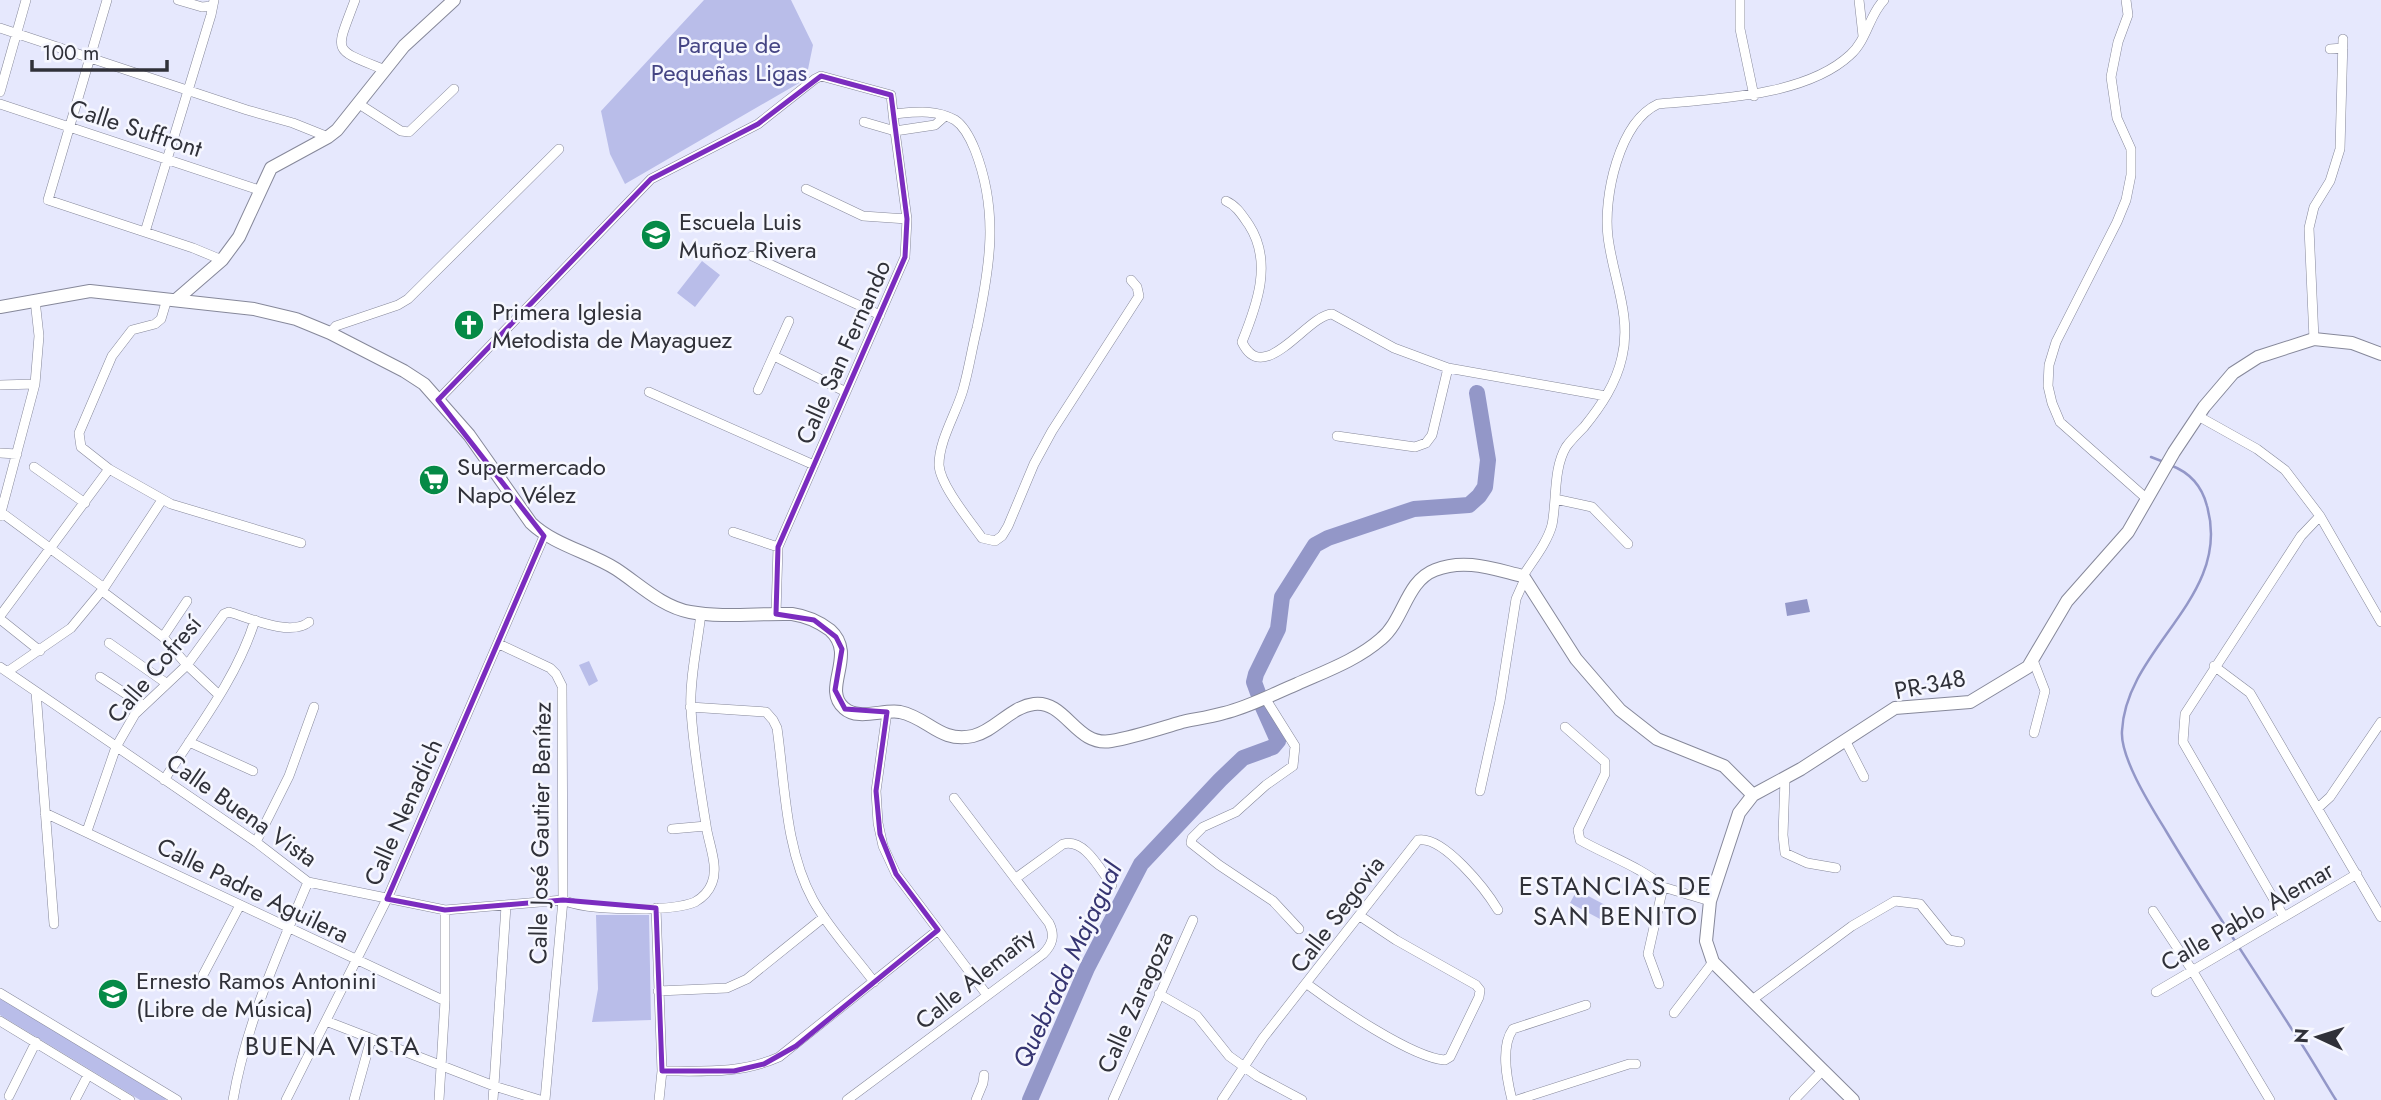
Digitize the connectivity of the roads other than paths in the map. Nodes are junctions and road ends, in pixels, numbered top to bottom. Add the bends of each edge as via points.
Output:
1 (26, 0) edge
2 (107, 0) edge
3 (178, 0) edge
4 (355, 0) edge
5 (1740, 0) edge
6 (1859, 0) edge
7 (1884, 0) edge
8 (2126, 0) edge
9 (447, 2) edge
10 (213, 3) edge
11 (0, 28) edge
12 (17, 34) junction
13 (1863, 37) junction
14 (2330, 49) dead end
15 (90, 59) junction
16 (385, 70) junction
17 (454, 89) dead end
18 (189, 91) junction
19 (0, 92) edge
20 (1754, 96) junction
21 (0, 104) edge
22 (359, 104) junction
23 (893, 114) junction
24 (944, 117) junction
25 (864, 122) dead end
26 (70, 127) junction
27 (895, 131) junction
28 (328, 137) junction
29 (559, 149) dead end
30 (166, 159) junction
31 (259, 190) junction
32 (806, 190) dead end
33 (1226, 201) dead end
34 (907, 219) junction
35 (145, 232) junction
36 (752, 256) dead end
37 (222, 260) junction
38 (1131, 281) dead end
39 (172, 299) junction
40 (35, 300) junction
41 (0, 307) edge
42 (880, 315) junction
43 (789, 321) dead end
44 (330, 333) junction
45 (2314, 339) junction
46 (2381, 354) edge
47 (774, 356) junction
48 (1448, 368) junction
49 (35, 384) junction
50 (0, 385) edge
51 (758, 390) dead end
52 (846, 391) junction
53 (649, 392) dead end
54 (1606, 396) junction
55 (438, 400) junction
56 (2199, 416) junction
57 (1337, 436) dead end
58 (0, 453) edge
59 (17, 454) junction
60 (814, 465) junction
61 (34, 467) dead end
62 (109, 469) junction
63 (1555, 499) junction
64 (2147, 499) junction
65 (162, 500) junction
66 (85, 502) junction
67 (1, 515) edge
68 (2320, 516) junction
69 (733, 532) dead end
70 (545, 534) junction
71 (301, 543) dead end
72 (1628, 544) dead end
73 (778, 547) junction
74 (52, 548) junction
75 (1523, 578) junction
76 (103, 589) junction
77 (187, 601) dead end
78 (701, 613) junction
79 (776, 614) junction
80 (0, 618) edge
81 (255, 621) junction
82 (309, 622) dead end
83 (2381, 622) edge
84 (163, 637) junction
85 (109, 643) dead end
86 (499, 644) junction
87 (40, 651) junction
88 (2033, 660) junction
89 (187, 665) junction
90 (2214, 666) junction
91 (3, 670) edge
92 (100, 677) dead end
93 (166, 683) junction
94 (36, 692) junction
95 (219, 695) junction
96 (1265, 698) junction
97 (143, 705) junction
98 (314, 707) dead end
99 (691, 707) junction
100 (887, 712) junction
101 (2381, 722) edge
102 (1566, 727) dead end
103 (2034, 733) dead end
104 (1846, 740) junction
105 (189, 742) junction
106 (116, 747) junction
107 (253, 771) dead end
108 (1864, 777) dead end
109 (1785, 779) junction
110 (164, 780) junction
111 (1480, 791) dead end
112 (1753, 795) junction
113 (954, 798) dead end
114 (2319, 807) junction
115 (45, 813) junction
116 (706, 826) junction
117 (672, 829) dead end
118 (87, 831) junction
119 (256, 842) junction
120 (1836, 868) dead end
121 (2357, 874) junction
122 (1016, 878) junction
123 (308, 882) junction
124 (1112, 885) dead end
125 (1663, 887) junction
126 (387, 899) junction
127 (563, 901) junction
128 (1710, 901) junction
129 (240, 905) junction
130 (506, 906) junction
131 (656, 908) junction
132 (445, 910) junction
133 (1498, 910) dead end
134 (2154, 911) dead end
135 (1360, 916) junction
136 (824, 917) junction
137 (2284, 917) junction
138 (2381, 917) edge
139 (1193, 920) dead end
140 (54, 924) dead end
141 (288, 929) junction
142 (1299, 929) dead end
143 (938, 930) junction
144 (1960, 942) dead end
145 (357, 961) junction
146 (1713, 961) junction
147 (2192, 970) junction
148 (203, 975) dead end
149 (874, 982) junction
150 (1659, 984) dead end
151 (1307, 985) junction
152 (659, 991) junction
153 (2156, 992) dead end
154 (0, 993) edge
155 (1159, 994) junction
156 (987, 995) junction
157 (1752, 1000) junction
158 (445, 1001) junction
159 (1586, 1005) dead end
160 (1674, 1013) dead end
161 (0, 1021) edge
162 (326, 1021) junction
163 (371, 1039) junction
164 (36, 1042) junction
165 (1636, 1064) dead end
166 (1243, 1066) junction
167 (442, 1067) junction
168 (662, 1071) junction
169 (1822, 1071) junction
170 (88, 1075) junction
171 (984, 1075) dead end
172 (494, 1087) junction
173 (9, 1096) dead end
174 (75, 1100) edge
175 (130, 1100) edge
176 (177, 1100) edge
177 (233, 1100) edge
178 (286, 1100) edge
179 (354, 1100) edge
180 (439, 1100) edge
181 (493, 1100) edge
182 (542, 1100) edge
183 (659, 1100) edge
184 (847, 1100) edge
185 (976, 1100) edge
186 (1113, 1100) edge
187 (1222, 1100) edge
188 (1302, 1100) edge
189 (1515, 1100) edge
190 (1794, 1100) edge
191 (1853, 1100) edge
192 (2270, 1100) edge

1 - 12 street
2 - 15 street
3 - 10 street via 197,6
4 - 16 street via 340,40 344,52
5 - 20 street via 1740,29
6 - 13 street
7 - 13 street
8 - 64 street via 2127,15 2110,77 2117,118 2131,149 2126,200 2056,342 2048,386 2060,422
9 - 16 street
10 - 18 street
11 - 12 street
12 - 15 street
12 - 19 street
13 - 20 street via 1849,57 1818,76
14 - 45 street via 2343,43 2340,149 2309,228
15 - 18 street
15 - 26 street
16 - 22 street
17 - 22 street via 409,132
18 - 28 street
18 - 30 street
20 - 54 street via 1658,104 1645,110 1627,135 1607,219 1626,321 1625,338 1619,371
21 - 26 street, Calle Suffront
22 - 28 street
23 - 24 street via 933,110
23 - 27 street, Calle San Fernando
23 - 55 street via 891,95 821,76 758,124 651,179
24 - 27 street via 936,125
24 - 38 street via 958,123 973,145 990,207 989,271 964,388 940,452 943,478 982,538 995,541 1008,526 1049,437 1139,296
25 - 27 street
26 - 30 street, Calle Suffront
26 - 35 street via 50,202
27 - 34 street, Calle San Fernando
28 - 31 street via 271,168
29 - 44 street via 408,299 336,326
30 - 31 street, Calle Suffront
30 - 35 street
31 - 37 street via 239,237
32 - 34 street via 863,216
33 - 48 street via 1255,234 1261,254 1262,275 1242,342 1249,352 1261,356 1282,351 1321,316 1332,314 1394,348
34 - 42 street, Calle San Fernando via 905,257
35 - 37 street
36 - 42 street
37 - 39 street
39 - 40 street via 84,291
39 - 44 street via 254,309
39 - 62 street via 161,319 132,330 117,348 79,433 81,447
40 - 41 street
40 - 49 street via 39,336
42 - 52 street, Calle San Fernando
43 - 47 street
44 - 55 street via 414,377
45 - 46 street, PR-348 / PR-348 via 2352,343
45 - 56 street, PR-348 / PR-348 via 2258,357 2233,373
47 - 51 street
47 - 52 street
48 - 54 street
48 - 57 street via 1430,440 1421,446
49 - 50 street
49 - 59 street
52 - 60 street, Calle San Fernando
53 - 60 street
54 - 63 street via 1567,446
55 - 70 street via 469,435 531,523
56 - 64 street, PR-348 / PR-348
56 - 68 street via 2285,470
58 - 59 street
59 - 67 street
60 - 73 street, Calle San Fernando
61 - 66 street
62 - 65 street
62 - 66 street
63 - 72 street via 1592,507
63 - 75 street via 1547,537
64 - 88 street, PR-348 / PR-348 via 2128,532 2067,601
65 - 71 street
65 - 76 street
66 - 74 street
67 - 74 street
68 - 83 street
68 - 90 street via 2301,536
69 - 73 street
70 - 78 street via 615,569 677,608
70 - 86 street, Calle Nenadich
73 - 79 street, Calle San Fernando
74 - 76 street
74 - 80 street
75 - 96 street via 1471,564 1455,563 1432,571 1421,578 1391,630 1373,645
75 - 111 street
75 - 112 street via 1576,659 1620,710 1657,739 1724,766
76 - 84 street
76 - 87 street via 71,628
77 - 84 street
78 - 79 street
78 - 99 street, Calle Buena Vista
79 - 100 street via 814,620 836,637 842,649 835,690 845,709 855,714
80 - 87 street
81 - 82 street via 293,629
81 - 89 street, Calle Cofresí via 226,612
81 - 95 street via 242,656
84 - 89 street
85 - 93 street
86 - 126 street, Calle Nenadich
86 - 127 street, Calle José Gautier Benítez via 550,668 562,686
87 - 91 street
88 - 103 street via 2045,691
88 - 104 street, PR-348 / PR-348 via 1970,702 1895,708
89 - 93 street, Calle Cofresí
89 - 95 street
90 - 114 street via 2250,693
90 - 137 street via 2185,713 2183,742
91 - 94 street, Calle Buena Vista
92 - 97 street
93 - 97 street, Calle Cofresí
94 - 106 street, Calle Buena Vista
94 - 115 street
95 - 105 street
96 - 100 street via 1226,713 1100,743 1041,704 1024,706 980,734 964,737 948,737 904,713
96 - 142 street via 1295,747 1293,766 1236,812 1203,827 1191,843 1273,901
97 - 106 street, Calle Cofresí
98 - 119 street via 289,776
99 - 116 street, Calle Buena Vista
99 - 136 street via 766,712 774,720 795,852 807,888
100 - 143 street via 876,791 880,834 896,874
101 - 114 street
102 - 125 street via 1606,767 1578,830 1580,840 1654,877
104 - 108 street
104 - 109 street, PR-348 / PR-348
105 - 107 street
105 - 110 street
106 - 110 street, Calle Buena Vista
106 - 118 street, Calle Cofresí
109 - 112 street, PR-348 / PR-348
109 - 120 street via 1785,853
110 - 119 street, Calle Buena Vista
112 - 128 street via 1739,813
113 - 122 street, Calle Alemañy
114 - 121 street
115 - 118 street, Calle Padre Aguilera
115 - 140 street
116 - 117 street
116 - 131 street, Calle Buena Vista via 715,874 710,888 694,902
118 - 129 street, Calle Padre Aguilera
119 - 123 street, Calle Buena Vista
121 - 137 street, Calle Pablo Alemar
121 - 138 street
122 - 124 street via 1072,842 1082,847
122 - 156 street, Calle Alemañy via 1049,923 1052,942 1043,954
123 - 126 street, Calle Buena Vista
123 - 141 street
125 - 128 street
125 - 150 street via 1648,954
126 - 132 street, Calle Buena Vista
126 - 145 street, Calle Nenadich
127 - 130 street, Calle Buena Vista
127 - 131 street, Calle Buena Vista
127 - 182 street, Calle José Gautier Benítez
128 - 146 street via 1706,941
129 - 141 street, Calle Padre Aguilera
129 - 148 street
130 - 132 street, Calle Buena Vista
130 - 172 street
131 - 152 street
132 - 158 street
133 - 135 street, Calle Segovia via 1466,869 1423,839 1413,845
134 - 147 street
135 - 151 street, Calle Segovia
135 - 151 street via 1480,990 1450,1057 1430,1057 1388,1037
136 - 149 street
136 - 152 street via 736,985
137 - 147 street, Calle Pablo Alemar
139 - 155 street, Calle Zaragoza
141 - 145 street, Calle Padre Aguilera
141 - 177 street via 243,1047
143 - 149 street
143 - 156 street
144 - 157 street via 1949,940 1920,904 1895,901 1852,926
145 - 158 street, Calle Padre Aguilera
145 - 162 street, Calle Nenadich
146 - 157 street
146 - 160 street
147 - 153 street, Calle Pablo Alemar
147 - 192 street
149 - 168 street via 796,1046 764,1064 734,1071
151 - 166 street, Calle Segovia
152 - 168 street
154 - 176 street
155 - 166 street via 1197,1016 1223,1051
155 - 186 street, Calle Zaragoza
156 - 184 street, Calle Alemañy
157 - 169 street
158 - 167 street
159 - 189 street via 1513,1029 1506,1044
161 - 164 street
162 - 163 street
162 - 178 street, Calle Nenadich
163 - 167 street
163 - 179 street
164 - 170 street
164 - 173 street
165 - 189 street
166 - 187 street, Calle Segovia
166 - 188 street
167 - 172 street
167 - 180 street
168 - 183 street
169 - 190 street
169 - 191 street
170 - 174 street
170 - 175 street
171 - 185 street
172 - 181 street
172 - 182 street

